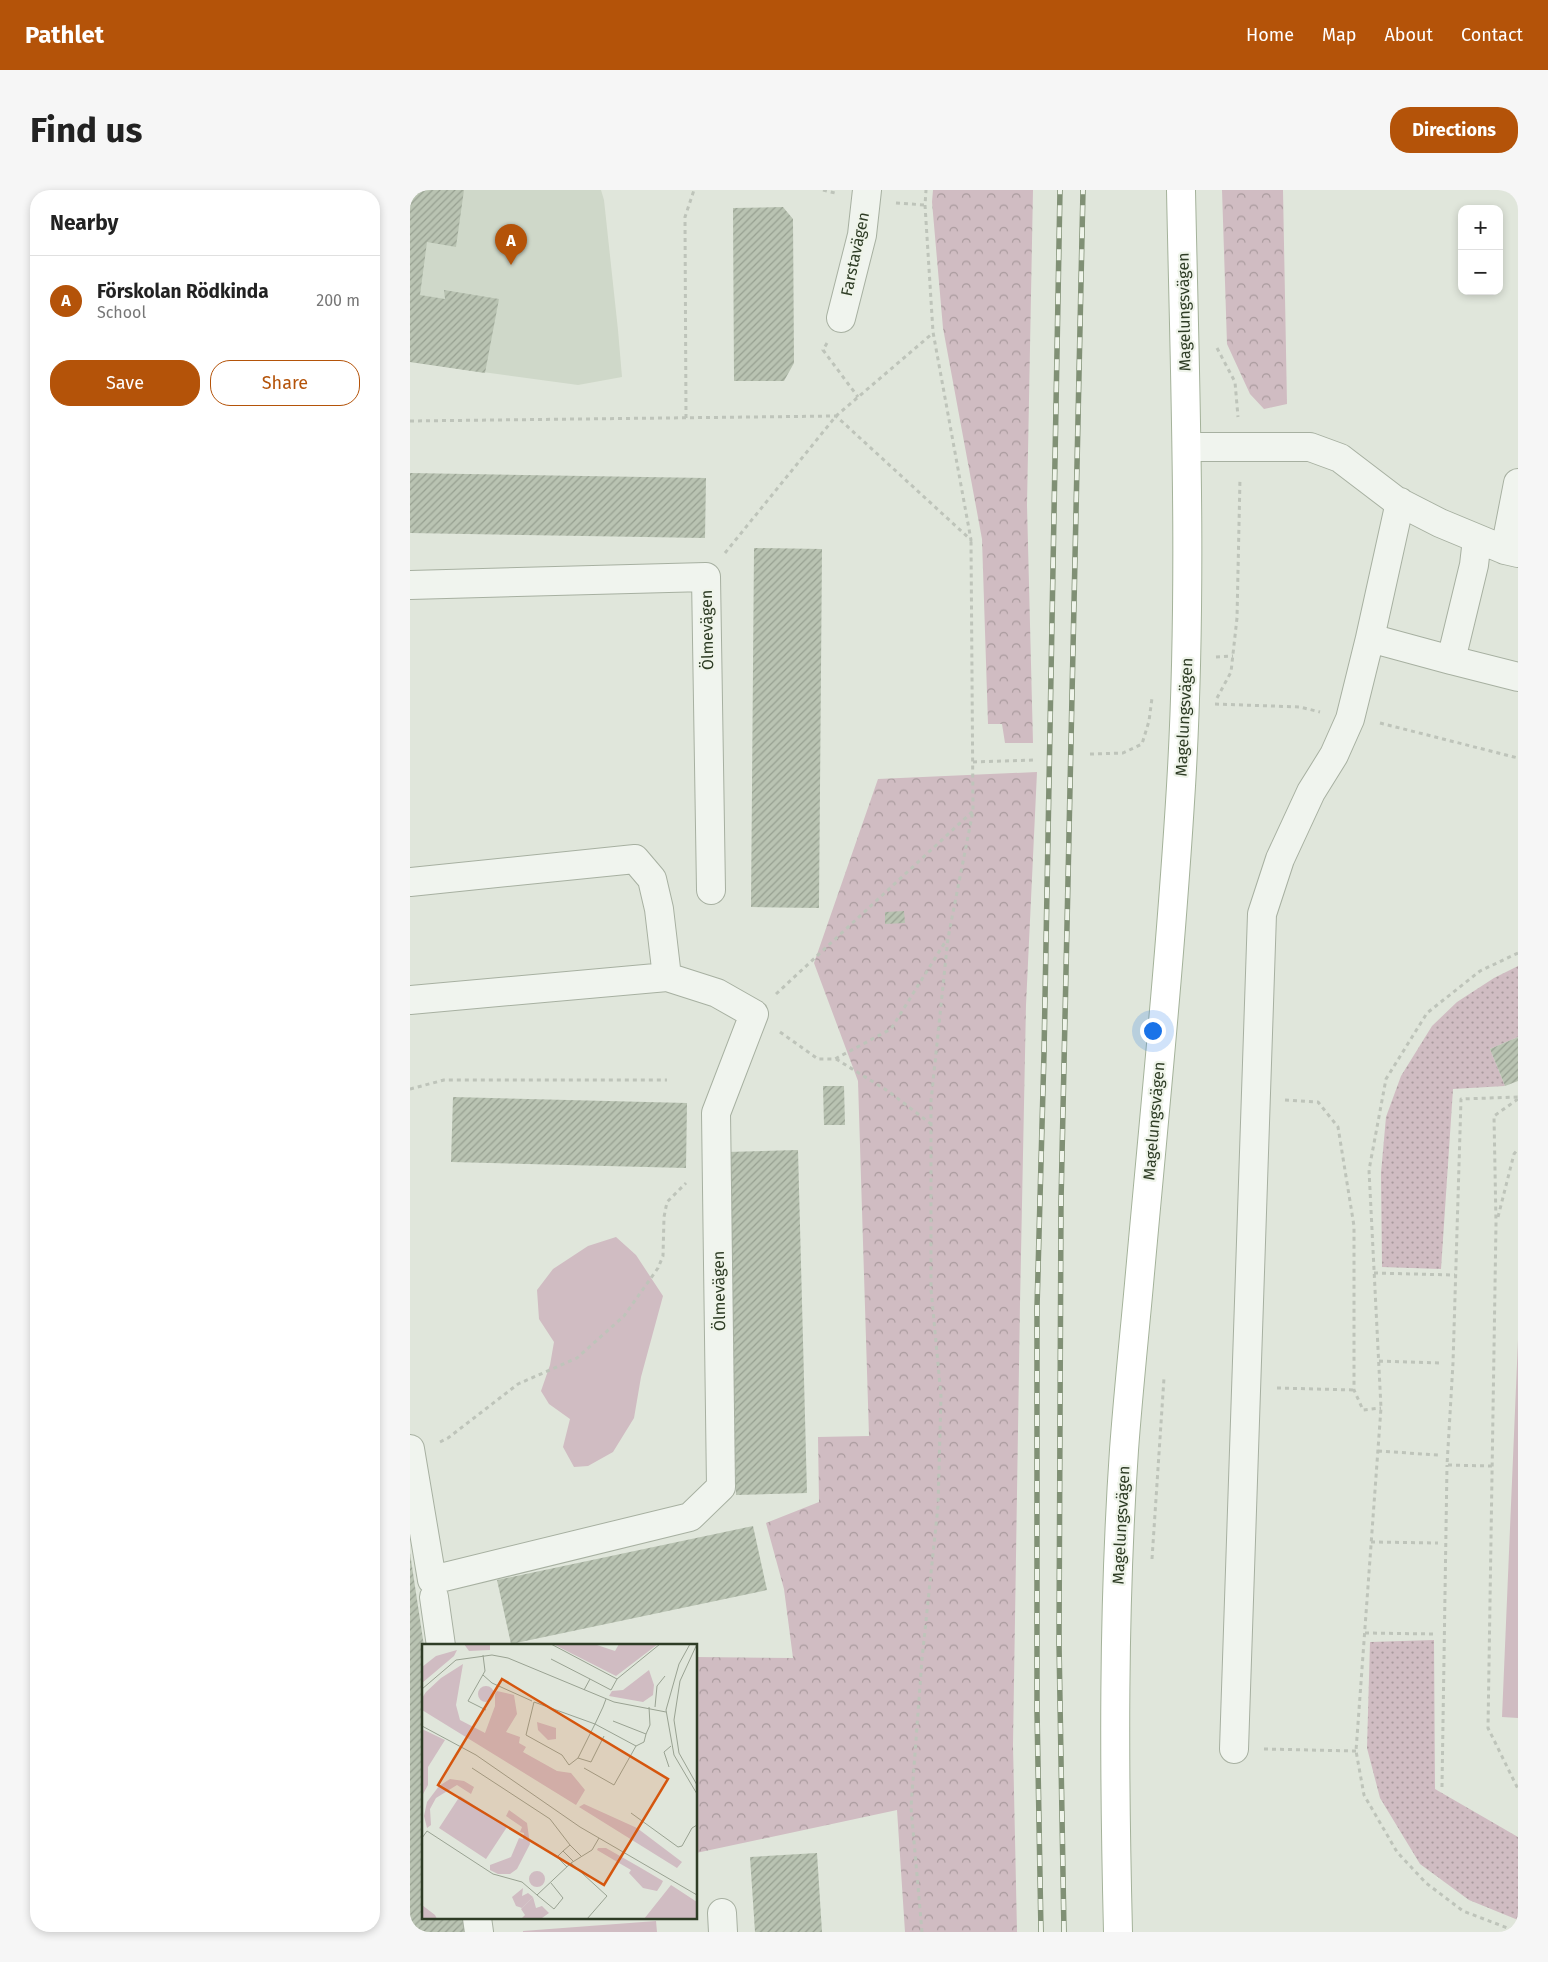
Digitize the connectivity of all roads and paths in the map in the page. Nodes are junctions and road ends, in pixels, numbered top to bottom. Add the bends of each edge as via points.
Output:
1 (694, 190) edge
2 (867, 190) edge
3 (926, 190) edge
4 (1181, 190) edge
5 (841, 318) joint
6 (933, 332) junction
7 (858, 397) junction
8 (836, 416) junction
9 (686, 418) junction
10 (410, 421) edge
11 (1187, 447) junction
12 (1518, 483) edge
13 (1400, 502) junction
14 (1478, 539) junction
15 (971, 540) junction
16 (1511, 552) edge
17 (706, 577) junction
18 (410, 585) edge
19 (1370, 638) junction
20 (1451, 660) junction
21 (1518, 677) edge
22 (1152, 694) dead end
23 (1384, 723) dead end
24 (1379, 732) dead end
25 (1090, 754) dead end
26 (1033, 760) dead end
27 (973, 762) junction
28 (973, 810) junction
29 (410, 882) edge
30 (711, 890) dead end
31 (948, 938) junction
32 (1518, 953) edge
33 (667, 977) junction
34 (410, 1000) edge
35 (754, 1014) junction
36 (835, 1059) junction
37 (667, 1080) dead end
38 (410, 1089) edge
39 (1283, 1091) dead end
40 (1518, 1098) edge
41 (931, 1124) junction
42 (1518, 1149) edge
43 (717, 1156) junction
44 (1496, 1222) junction
45 (1374, 1273) junction
46 (1455, 1276) junction
47 (1379, 1362) junction
48 (1442, 1363) dead end
49 (1296, 1389) dead end
50 (1354, 1390) junction
51 (1381, 1408) junction
52 (1378, 1451) junction
53 (411, 1452) edge
54 (1438, 1455) dead end
55 (1447, 1465) junction
56 (1492, 1466) junction
57 (1372, 1542) junction
58 (1438, 1543) dead end
59 (434, 1597) dead end
60 (1365, 1633) junction
61 (1435, 1634) dead end
62 (441, 1644) edge
63 (1282, 1748) dead end
64 (1234, 1749) dead end
65 (1356, 1751) junction
66 (1442, 1787) dead end
67 (1518, 1789) edge
68 (922, 1932) edge
69 (1118, 1932) edge
70 (1518, 1932) edge

1 - 9 path via 685,217
2 - 5 street, Farstavägen via 862,235
3 - 6 path
4 - 11 main road, Magelungsvägen
5 - 7 path via 823,350
6 - 7 path
6 - 15 path
7 - 8 path
8 - 9 path
8 - 15 path
8 - 17 path
9 - 10 path
11 - 13 street via 1310,447 1340,458
11 - 69 main road, Magelungsvägen via 1188,641 1182,784 1124,1450 1117,1595 1114,1781
12 - 16 street
13 - 14 street via 1440,524
13 - 19 street
14 - 16 street
14 - 20 street
15 - 27 path
17 - 18 street, Ölmevägen
17 - 30 street, Ölmevägen
19 - 20 street
19 - 64 street via 1350,718 1280,859 1262,914
20 - 21 street
22 - 25 path via 1142,744 1123,753
23 - 24 path
26 - 27 path
27 - 28 path
28 - 31 path
28 - 35 path
29 - 33 street via 635,859 652,879
31 - 36 path via 891,1030
31 - 41 path
32 - 45 path via 1480,972 1427,1013 1386,1079 1369,1170
33 - 34 street
33 - 35 street via 718,993
35 - 36 path via 818,1059
35 - 43 street, Ölmevägen via 716,1113
36 - 41 path via 888,1091
37 - 38 path via 444,1080
39 - 50 path via 1283,1100 1318,1102 1338,1127 1354,1226
40 - 44 path via 1494,1116
40 - 46 path via 1461,1099
41 - 68 path via 931,1289 941,1396 938,1506 911,1806
42 - 44 path
43 - 53 path via 667,1202 663,1256 624,1316 577,1358 518,1384 448,1438
43 - 53 street, Ölmevägen via 721,1487 690,1517 432,1580
44 - 56 path
45 - 46 path
45 - 47 path
46 - 55 path
47 - 48 path
47 - 51 path
49 - 50 path
50 - 51 path via 1363,1410
51 - 52 path
52 - 54 path
52 - 57 path
55 - 56 path
55 - 66 path
56 - 67 path via 1488,1728
57 - 58 path
57 - 60 path
59 - 62 street
60 - 61 path
60 - 65 path
63 - 65 path
65 - 70 path via 1364,1795 1397,1852 1426,1884 1463,1912

